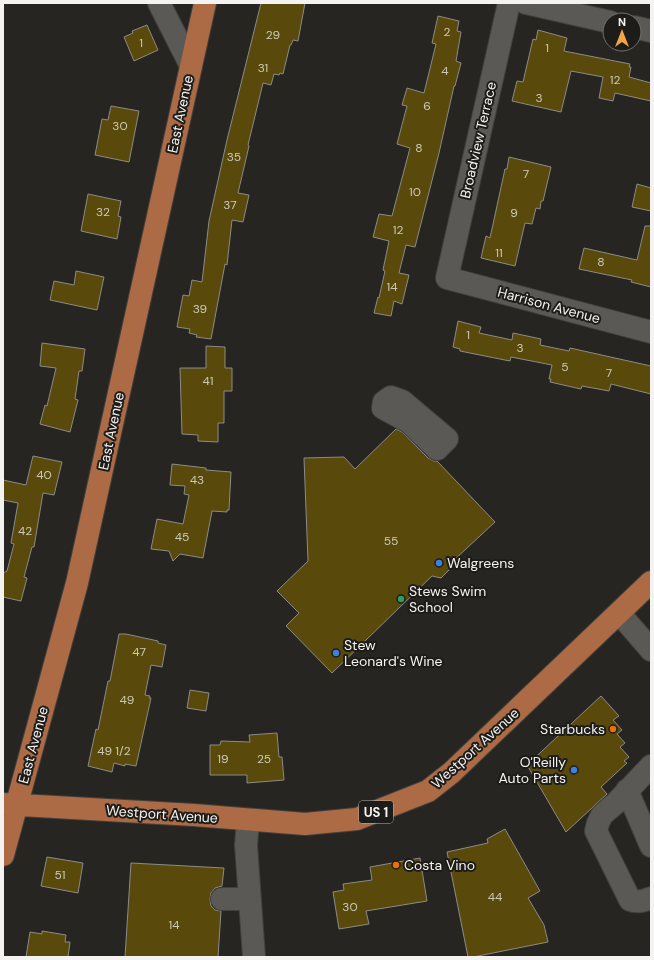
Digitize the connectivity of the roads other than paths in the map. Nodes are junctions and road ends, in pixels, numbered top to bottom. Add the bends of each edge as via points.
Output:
1 (159, 3) edge
2 (205, 3) edge
3 (509, 3) edge
4 (526, 3) edge
5 (602, 20) edge
6 (191, 66) junction
7 (447, 278) joint
8 (651, 332) edge
9 (651, 582) edge
10 (619, 613) junction
11 (651, 650) edge
12 (651, 766) edge
13 (627, 790) junction
14 (10, 804) edge
15 (248, 820) junction
16 (651, 846) edge
17 (3, 855) edge
18 (651, 898) edge
19 (222, 899) dead end
20 (250, 899) junction
21 (254, 957) edge

1 - 6 street
2 - 6 main road, East Avenue
3 - 7 street, Broadview Terrace
4 - 5 street
6 - 14 main road, East Avenue via 77,583
7 - 8 street, Harrison Avenue
9 - 10 main road, Westport Avenue / US 1
10 - 11 street
10 - 15 main road, Westport Avenue / US 1 via 451,774 428,791 357,819 305,824
12 - 13 street
13 - 16 street
13 - 18 street via 602,815 596,831 630,900 640,902
14 - 15 main road, Westport Avenue / US 1
14 - 17 main road, East Avenue
15 - 20 street via 246,845
19 - 20 street
20 - 21 street

